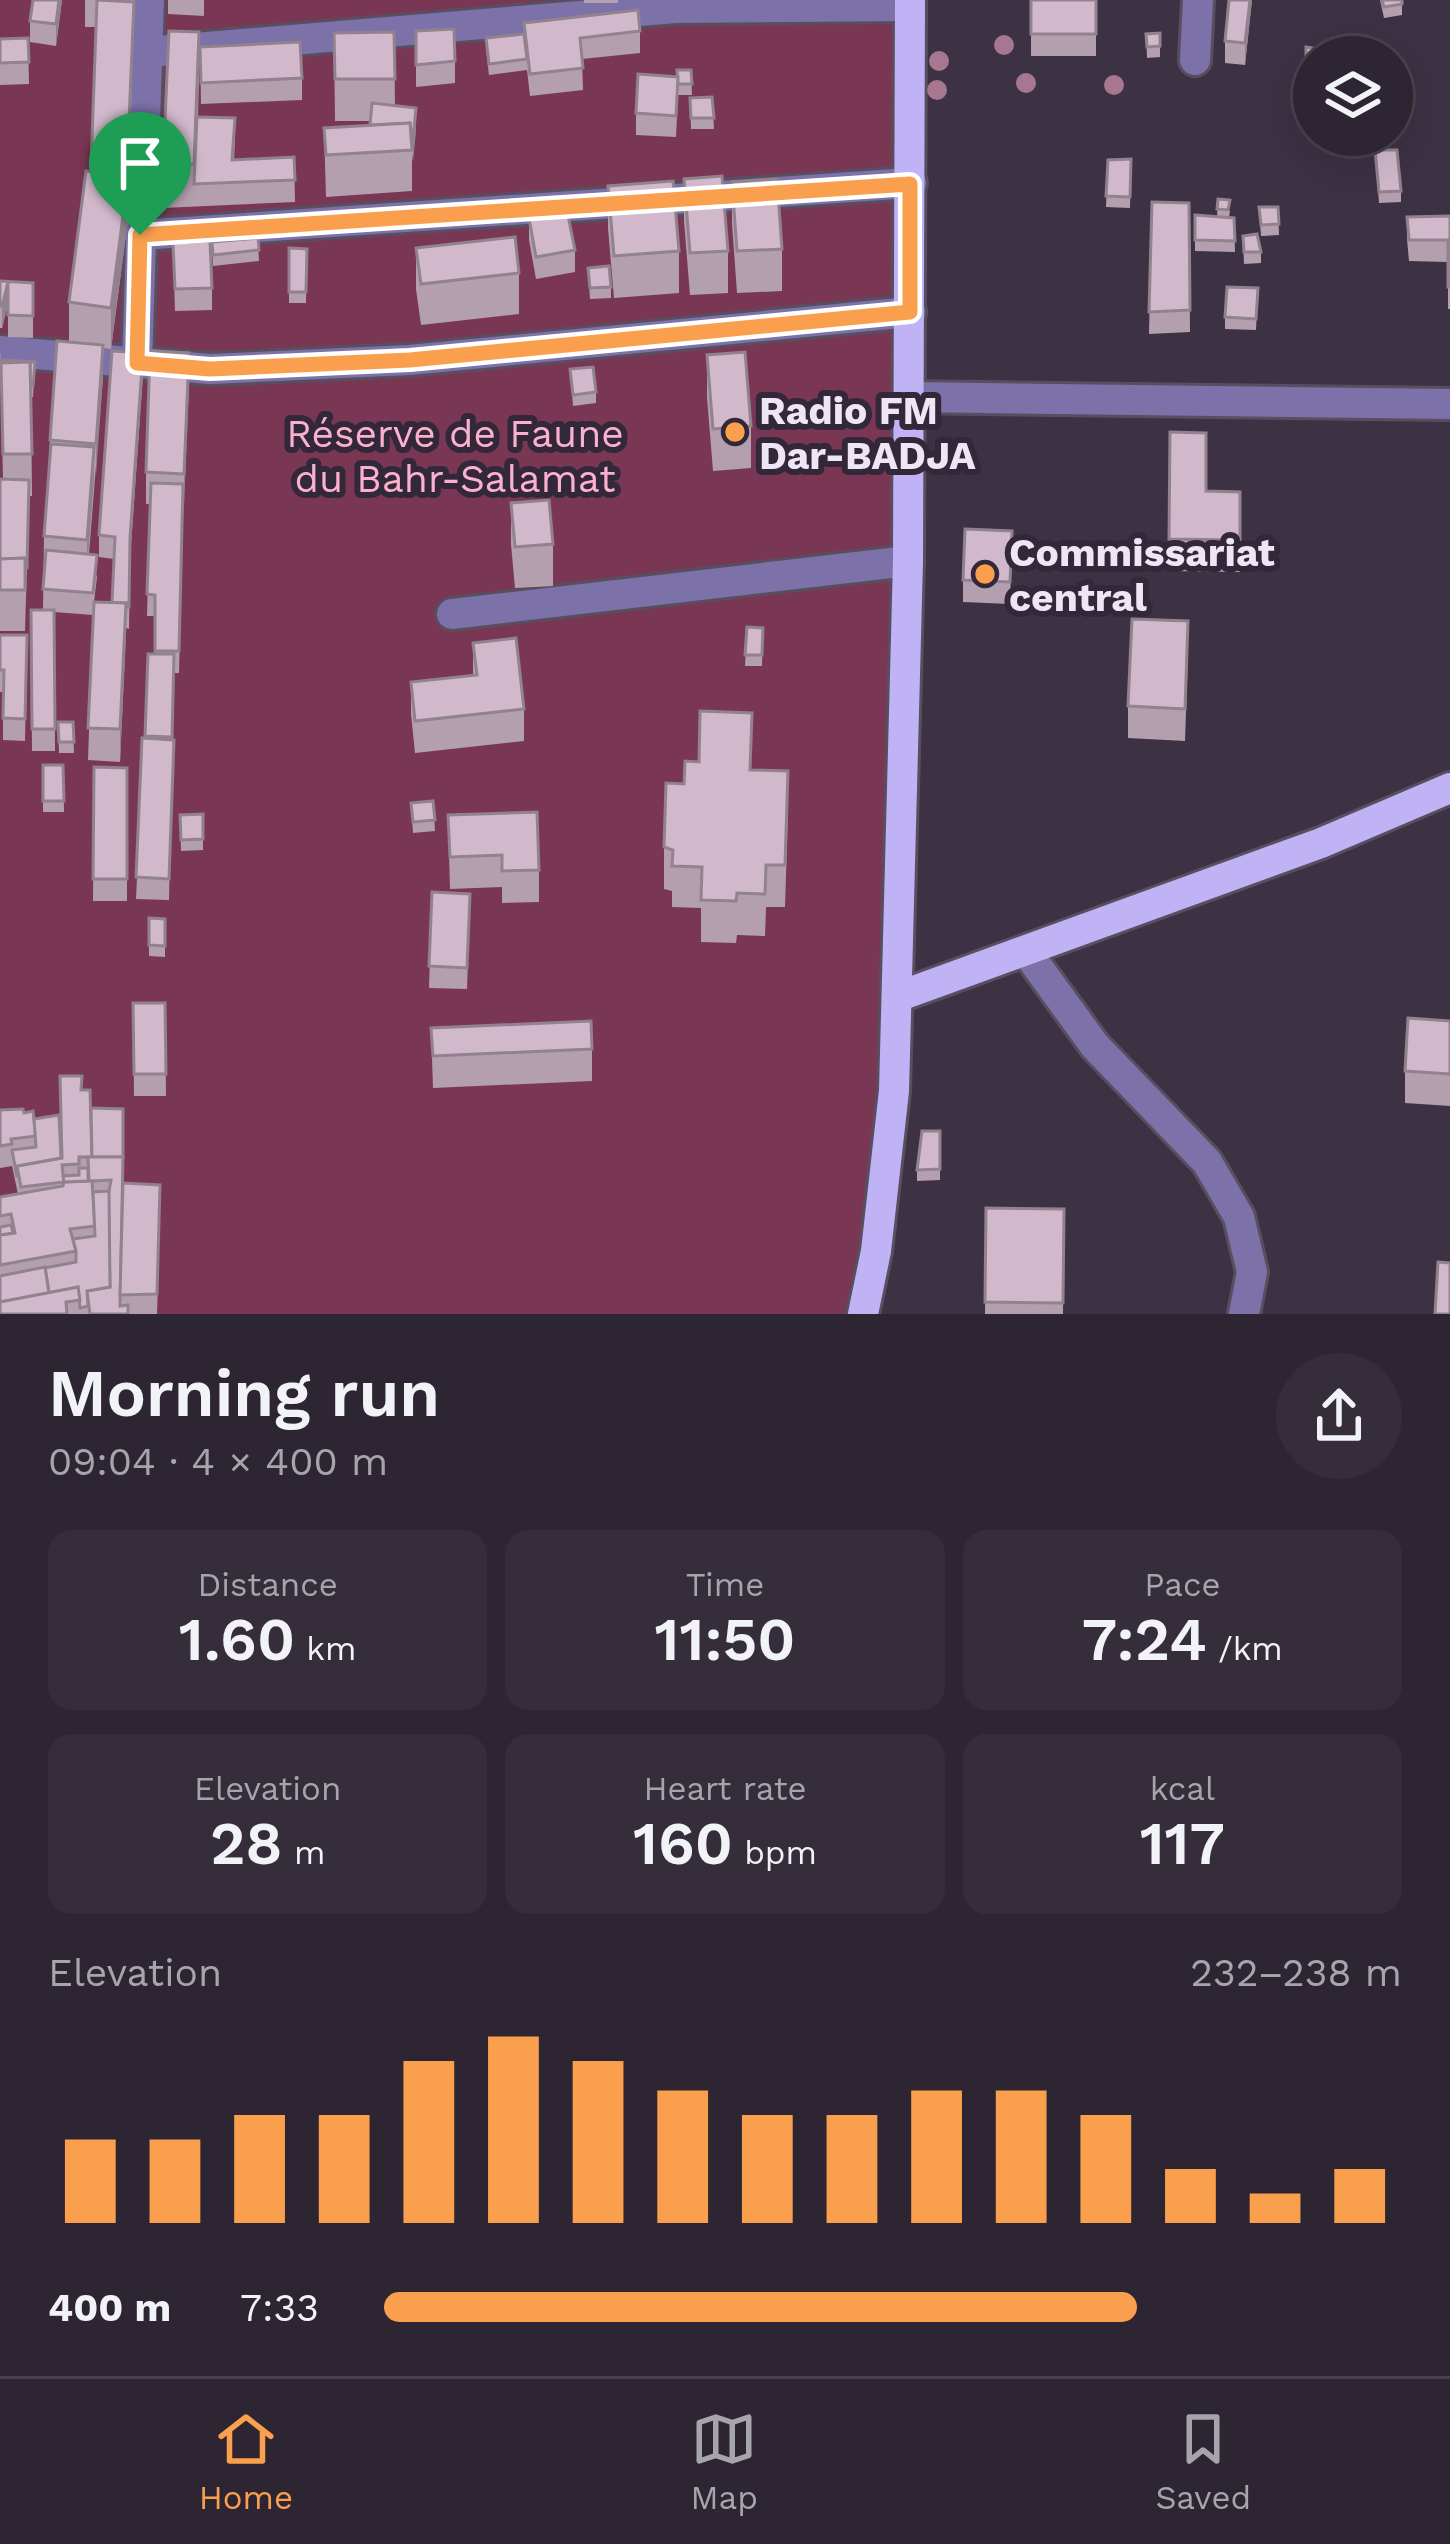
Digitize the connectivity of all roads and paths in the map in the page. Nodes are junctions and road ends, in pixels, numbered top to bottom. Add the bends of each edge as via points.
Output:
1 (148, 0) edge
2 (1198, 0) edge
3 (910, 3) edge
4 (147, 52) junction
5 (1195, 60) dead end
6 (910, 184) junction
7 (140, 235) junction
8 (910, 312) junction
9 (0, 351) edge
10 (137, 363) junction
11 (909, 397) junction
12 (1450, 404) edge
13 (908, 561) junction
14 (452, 614) dead end
15 (1450, 788) edge
16 (1026, 951) junction
17 (897, 998) junction
18 (863, 1314) edge
19 (1244, 1314) edge

1 - 4 street
2 - 5 street
3 - 4 street via 675,8
3 - 6 main road
4 - 7 street
6 - 7 street
6 - 8 main road
7 - 10 street
8 - 10 street via 410,360 210,369
8 - 11 main road
9 - 10 street
11 - 12 street
11 - 13 main road
13 - 14 street
13 - 17 main road
15 - 16 main road
16 - 17 main road
16 - 19 street via 1095,1046 1218,1180 1239,1217 1252,1273
17 - 18 main road via 892,1114

